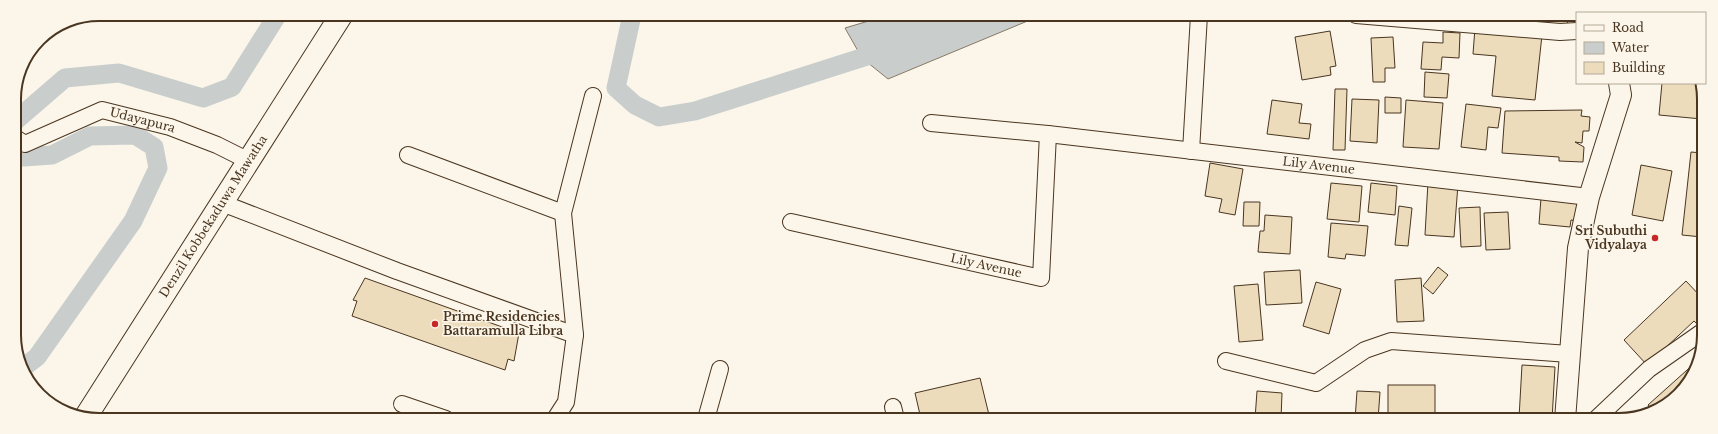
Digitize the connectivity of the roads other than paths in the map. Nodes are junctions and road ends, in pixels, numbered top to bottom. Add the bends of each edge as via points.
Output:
1 (338, 21) edge
2 (1199, 21) edge
3 (1428, 21) edge
4 (1576, 31) edge
5 (1620, 84) edge
6 (593, 96) dead end
7 (931, 123) dead end
8 (1048, 134) junction
9 (21, 141) edge
10 (1191, 151) junction
11 (408, 155) dead end
12 (249, 161) junction
13 (1589, 197) junction
14 (222, 203) junction
15 (563, 213) junction
16 (791, 222) dead end
17 (575, 335) junction
18 (1697, 336) edge
19 (1568, 354) junction
20 (1226, 361) dead end
21 (720, 369) dead end
22 (402, 404) dead end
23 (89, 412) edge
24 (428, 413) edge
25 (559, 413) edge
26 (708, 413) edge
27 (1565, 413) edge
28 (1602, 413) edge

1 - 12 main road, Denzil Kobbekaduwa Mawatha
2 - 10 street
3 - 4 street via 1560,32
5 - 13 street via 1621,95
6 - 15 street
7 - 8 street, Lily Avenue
8 - 10 street, Lily Avenue
8 - 16 street, Lily Avenue via 1041,278
9 - 12 street, Udayapura via 25,144 102,110 170,127 217,145
10 - 13 street, Lily Avenue
11 - 15 street
12 - 14 main road, Denzil Kobbekaduwa Mawatha
13 - 19 street via 1578,248
14 - 17 street via 397,271
14 - 23 main road, Denzil Kobbekaduwa Mawatha
15 - 17 street
17 - 25 street via 566,402
18 - 28 street via 1649,369
19 - 20 street via 1391,340 1365,350 1316,383
19 - 27 street
21 - 26 street
22 - 24 street

